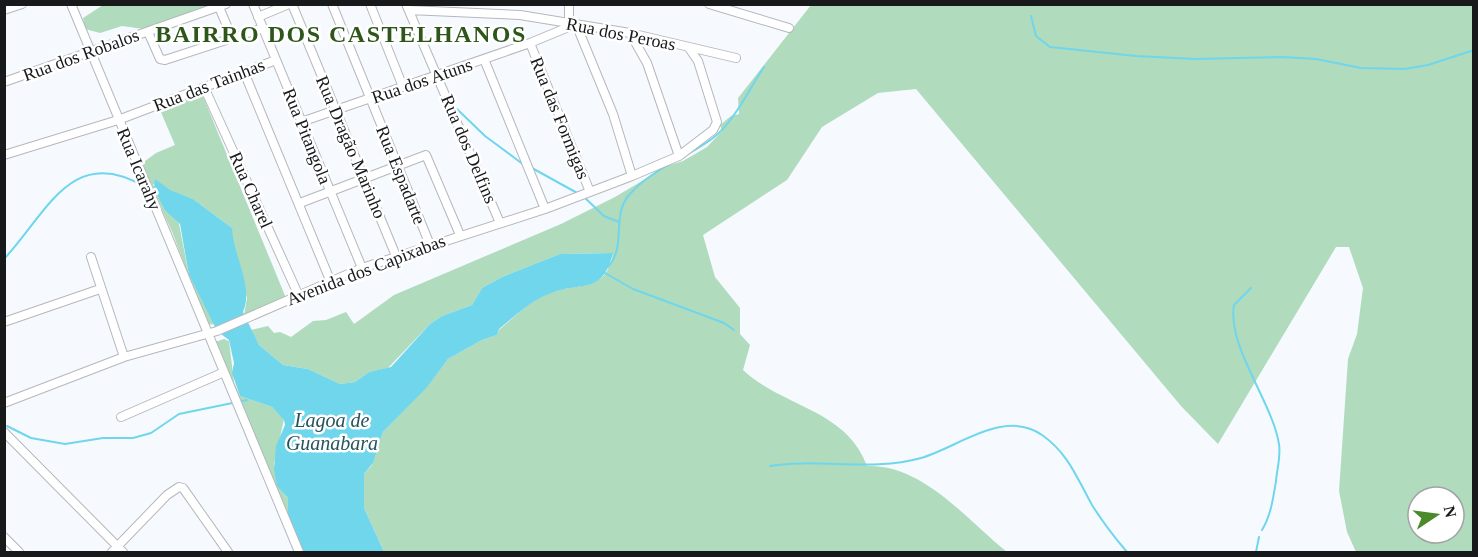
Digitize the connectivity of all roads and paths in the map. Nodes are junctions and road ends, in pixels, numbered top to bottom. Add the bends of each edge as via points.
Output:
1 (22, 4) edge
2 (253, 4) edge
3 (290, 4) edge
4 (332, 4) edge
5 (370, 4) edge
6 (569, 4) edge
7 (709, 4) edge
8 (69, 5) edge
9 (223, 6) edge
10 (408, 7) edge
11 (4, 10) edge
12 (258, 17) junction
13 (572, 24) junction
14 (263, 28) junction
15 (789, 28) dead end
16 (148, 32) junction
17 (630, 33) junction
18 (232, 38) junction
19 (530, 43) junction
20 (689, 48) junction
21 (92, 52) junction
22 (736, 58) dead end
23 (484, 59) junction
24 (276, 60) junction
25 (244, 72) junction
26 (438, 75) junction
27 (4, 82) edge
28 (204, 87) junction
29 (404, 87) junction
30 (370, 99) junction
31 (336, 110) junction
32 (118, 120) junction
33 (301, 122) junction
34 (717, 122) joint
35 (4, 155) edge
36 (679, 156) junction
37 (398, 165) junction
38 (632, 176) junction
39 (364, 178) junction
40 (330, 191) junction
41 (590, 192) junction
42 (300, 203) junction
43 (545, 209) junction
44 (500, 223) junction
45 (460, 235) junction
46 (430, 245) junction
47 (396, 256) junction
48 (91, 257) dead end
49 (362, 268) junction
50 (330, 280) junction
51 (100, 289) junction
52 (297, 294) junction
53 (4, 322) edge
54 (207, 334) junction
55 (124, 357) junction
56 (222, 373) junction
57 (4, 403) edge
58 (120, 417) dead end
59 (4, 432) edge
60 (4, 537) edge
61 (118, 551) edge
62 (19, 552) edge
63 (228, 552) edge
64 (299, 552) edge

1 - 11 street
2 - 12 street, Rua Pitangola
3 - 12 street
3 - 31 street, Rua Dragão Marinho
4 - 30 street, Rua Espadarte
5 - 29 street
6 - 13 street
7 - 15 street
8 - 21 street, Rua Icarahy
9 - 16 street, Rua dos Robalos
9 - 18 street
10 - 13 street, Rua dos Peroas
10 - 26 street, Rua dos Delfins
12 - 14 street, Rua Pitangola
13 - 17 street, Rua dos Peroas
13 - 19 street, Rua dos Atuns
13 - 38 street via 613,114
14 - 18 street
14 - 24 street, Rua Pitangola
16 - 18 street via 160,58 165,60
16 - 21 street, Rua dos Robalos
17 - 20 street, Rua dos Peroas
17 - 36 street via 647,63
19 - 23 street, Rua dos Atuns
19 - 41 street, Rua das Formigas
20 - 22 street, Rua dos Peroas
20 - 34 street, Rua dos Peroas via 698,61
21 - 27 street, Rua dos Robalos
21 - 32 street, Rua Icarahy
23 - 26 street, Rua dos Atuns
23 - 43 street
24 - 25 street, Rua das Tainhas
24 - 33 street, Rua Pitangola
25 - 28 street, Rua das Tainhas
25 - 42 street
26 - 29 street, Rua dos Atuns
26 - 44 street, Rua dos Delfins
28 - 32 street, Rua das Tainhas
28 - 52 street, Rua Charel
29 - 30 street, Rua dos Atuns
30 - 31 street, Rua dos Atuns
30 - 37 street, Rua Espadarte
31 - 33 street, Rua dos Atuns
31 - 39 street, Rua Dragão Marinho
32 - 35 street, Rua das Tainhas
32 - 54 street, Rua Icarahy
33 - 40 street, Rua Pitangola
34 - 36 street, Avenida dos Capixabas via 713,130
36 - 38 street, Avenida dos Capixabas
37 - 39 street
37 - 45 street via 428,157
37 - 46 street, Rua Espadarte
38 - 41 street, Avenida dos Capixabas
39 - 40 street
39 - 47 street, Rua Dragão Marinho
40 - 42 street
40 - 49 street, Rua Pitangola
41 - 43 street, Avenida dos Capixabas
42 - 50 street
43 - 44 street, Avenida dos Capixabas
44 - 45 street, Avenida dos Capixabas
45 - 46 street, Avenida dos Capixabas
46 - 47 street, Avenida dos Capixabas
47 - 49 street, Avenida dos Capixabas
48 - 51 street
49 - 50 street, Avenida dos Capixabas
50 - 52 street, Avenida dos Capixabas
51 - 53 street
51 - 55 street
52 - 54 street, Avenida dos Capixabas via 246,320
54 - 55 street, Avenida dos Capixabas
54 - 56 street, Rua Icarahy
55 - 57 street, Avenida dos Capixabas
56 - 58 street
56 - 64 street, Rua Icarahy
59 - 61 street
60 - 62 street
61 - 63 street via 175,488 183,488

